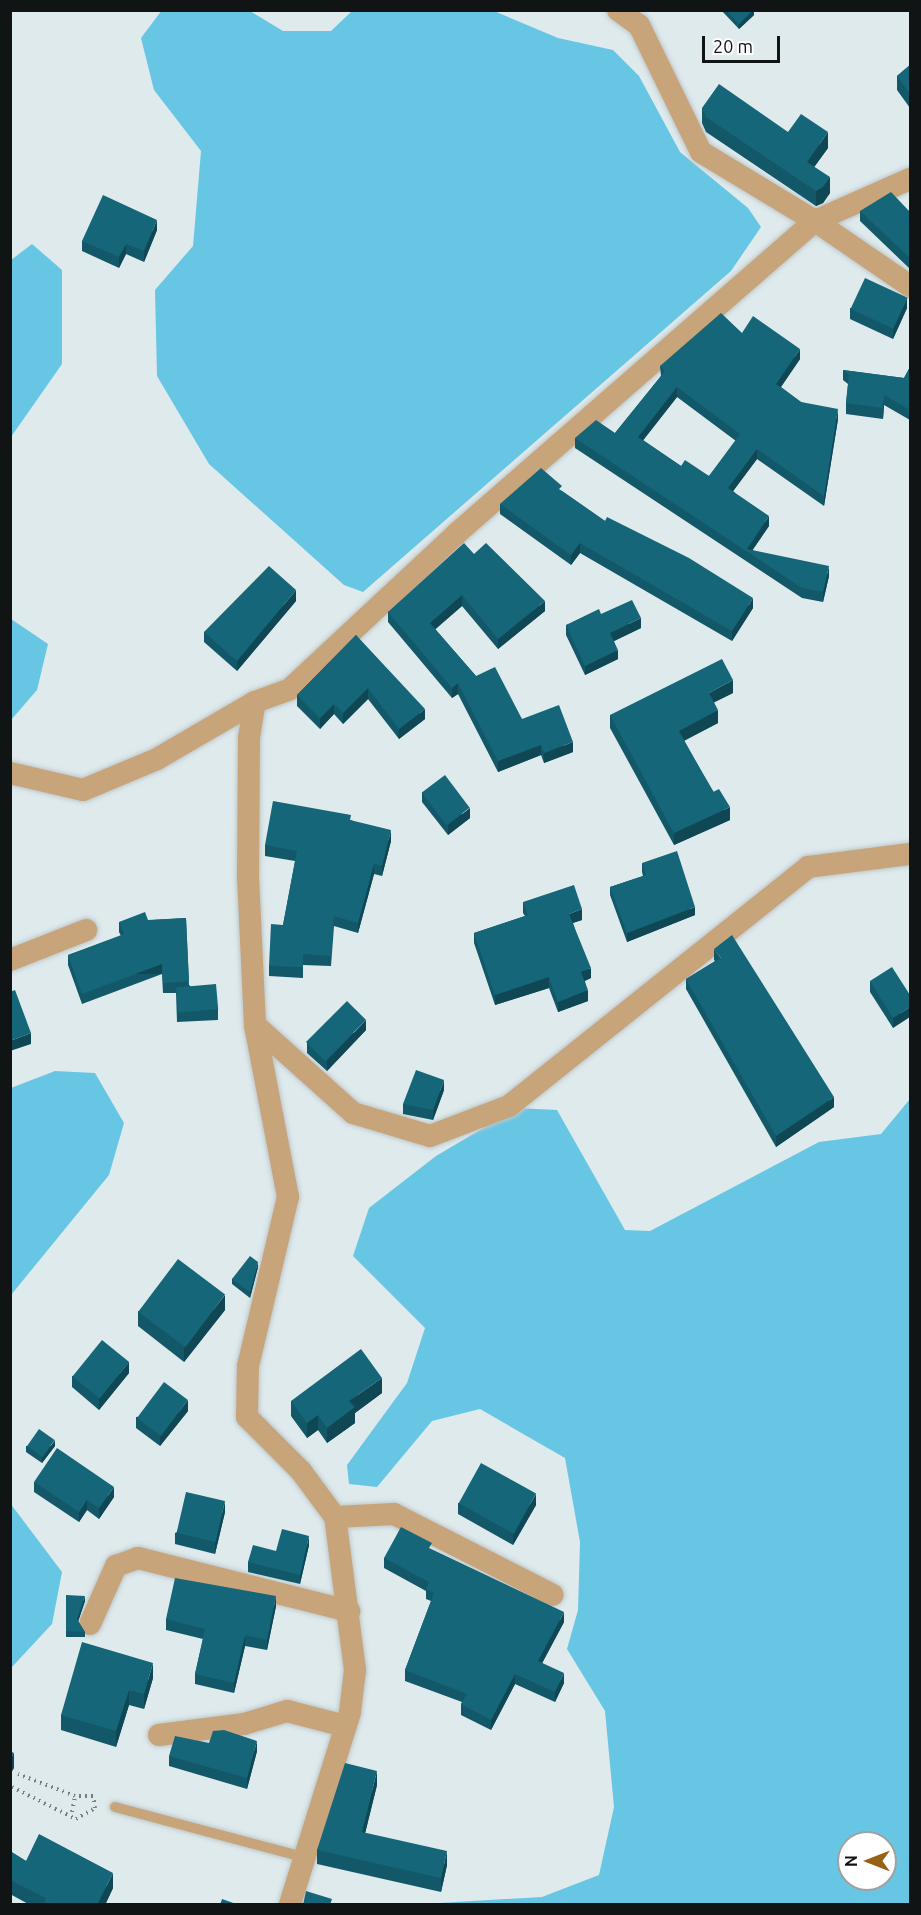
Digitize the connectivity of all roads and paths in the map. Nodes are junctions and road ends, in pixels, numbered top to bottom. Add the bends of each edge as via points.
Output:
1 (618, 10) edge
2 (910, 179) edge
3 (815, 221) junction
4 (910, 286) edge
5 (255, 702) junction
6 (10, 773) edge
7 (910, 854) edge
8 (86, 930) dead end
9 (10, 960) edge
10 (255, 1024) junction
11 (335, 1517) junction
12 (553, 1595) dead end
13 (350, 1611) junction
14 (90, 1624) dead end
15 (345, 1726) junction
16 (159, 1735) dead end
17 (18, 1774) dead end
18 (12, 1787) dead end
19 (75, 1796) junction
20 (115, 1807) dead end
21 (72, 1813) junction
22 (303, 1857) junction
23 (290, 1905) edge

1 - 3 street via 639,25 701,152
2 - 3 street
3 - 4 street
3 - 5 street via 456,534 290,689
5 - 6 street via 156,759 83,790
5 - 10 street via 249,738 248,878
7 - 10 street via 808,867 509,1106 430,1136 353,1113
8 - 9 street
10 - 11 street via 288,1197 248,1366 247,1417 301,1471
11 - 12 street via 394,1514
11 - 13 street
13 - 14 street via 138,1558 116,1566
13 - 15 street via 356,1671
15 - 16 street via 287,1711 244,1724
15 - 22 street
17 - 19 path
18 - 21 path
19 - 21 path
19 - 21 path via 93,1796 95,1809 88,1818 76,1819
20 - 22 lane
22 - 23 street

